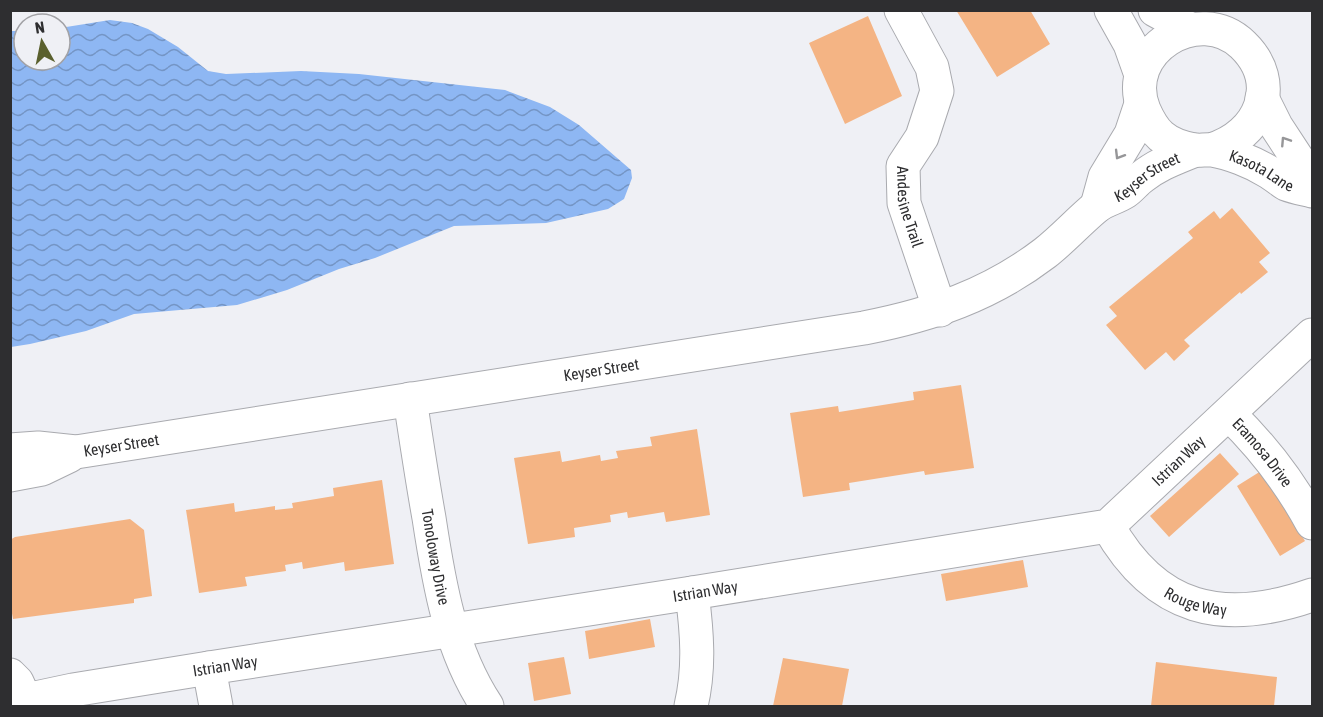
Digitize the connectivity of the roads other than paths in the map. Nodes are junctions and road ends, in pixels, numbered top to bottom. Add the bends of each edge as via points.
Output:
1 (901, 10) edge
2 (1111, 10) edge
3 (1155, 10) edge
4 (1190, 29) junction
5 (1141, 89) junction
6 (1262, 98) junction
7 (1203, 150) junction
8 (1312, 181) edge
9 (1312, 191) edge
10 (1097, 206) junction
11 (940, 310) junction
12 (1312, 335) edge
13 (410, 399) junction
14 (1229, 414) junction
15 (10, 450) edge
16 (76, 452) junction
17 (10, 475) edge
18 (1312, 523) edge
19 (1108, 525) junction
20 (692, 593) junction
21 (1312, 595) edge
22 (451, 630) junction
23 (208, 668) junction
24 (22, 694) edge
25 (216, 706) edge
26 (487, 706) edge
27 (691, 706) edge

1 - 11 street, Andesine Trail via 932,67 937,92 922,137 903,166 903,202
2 - 5 street, Kasota Lane via 1130,44
3 - 4 street, Kasota Lane
4 - 5 street, Kasota Lane via 1173,34 1159,45 1148,59
4 - 6 street, Kasota Lane via 1223,32 1250,51 1263,81
5 - 7 street, Kasota Lane via 1149,121 1161,136 1177,146
5 -> 10 street, Keyser Street via 1131,134 1105,177
6 - 7 street, Kasota Lane via 1258,112 1240,137
8 -> 6 street, Kasota Lane
7 - 9 street, Kasota Lane via 1250,163 1287,184
7 - 10 street, Keyser Street via 1162,163 1126,192
10 - 11 street, Keyser Street via 1051,248 1013,274
11 - 13 street, Keyser Street via 864,328
12 - 14 street, Istrian Way
13 - 16 street, Keyser Street
13 - 22 street, Tonoloway Drive via 437,576
14 - 18 street, Eramosa Drive via 1280,472
14 - 19 street, Istrian Way
15 - 16 street, Keyser Street
16 - 17 street, Keyser Street via 42,469
19 - 20 street, Istrian Way
19 - 21 street, Rouge Way via 1148,579 1192,603 1242,611
20 - 22 street, Istrian Way
20 - 27 street via 698,663
22 - 23 street, Istrian Way
22 - 26 street, Tonoloway Drive
23 - 24 street, Istrian Way via 73,690
23 - 25 street

